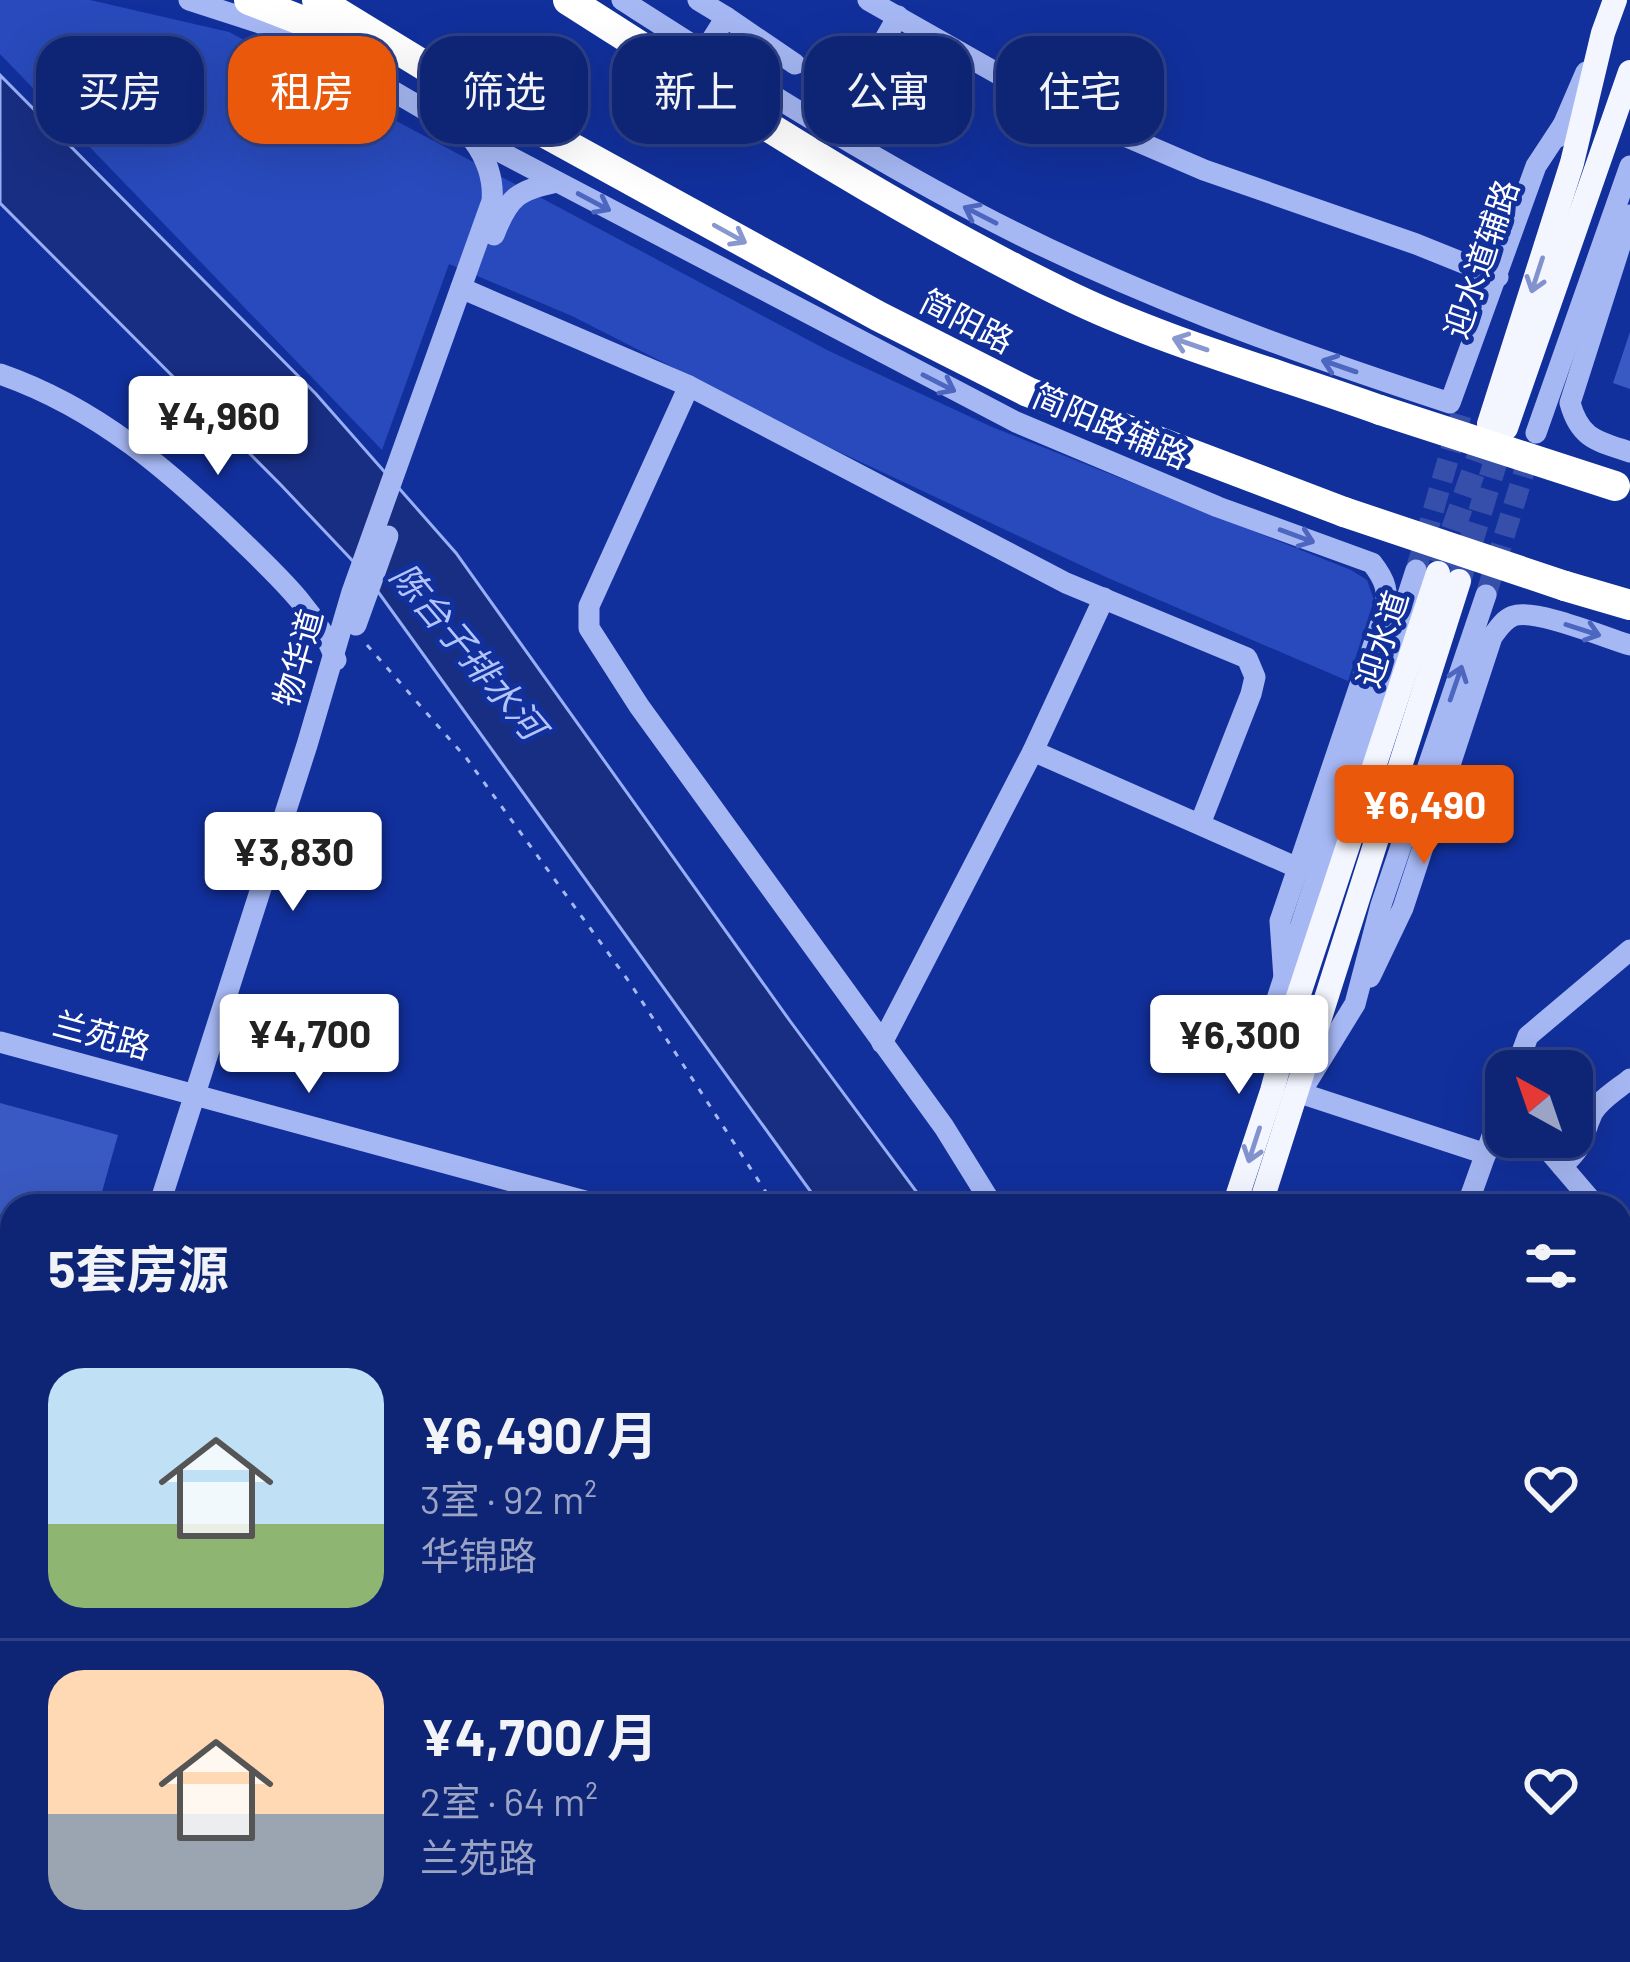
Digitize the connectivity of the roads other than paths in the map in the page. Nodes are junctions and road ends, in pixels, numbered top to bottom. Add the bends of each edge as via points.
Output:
1 (189, 0) edge
2 (248, 0) edge
3 (317, 0) edge
4 (568, 0) edge
5 (622, 0) edge
6 (698, 0) edge
7 (868, 0) edge
8 (1615, 0) edge
9 (898, 16) junction
10 (726, 17) junction
11 (1603, 33) junction
12 (643, 36) edge
13 (669, 36) edge
14 (720, 36) edge
15 (887, 36) edge
16 (420, 63) edge
17 (796, 64) dead end
18 (420, 68) edge
19 (1630, 72) edge
20 (780, 106) edge
21 (1624, 106) edge
22 (420, 107) edge
23 (1562, 125) junction
24 (780, 136) edge
25 (476, 144) edge
26 (485, 144) edge
27 (565, 144) edge
28 (1630, 166) edge
29 (557, 182) junction
30 (1630, 215) edge
31 (1498, 277) junction
32 (1620, 287) edge
33 (466, 290) junction
34 (0, 374) edge
35 (0, 384) edge
36 (689, 386) junction
37 (1456, 409) junction
38 (1536, 434) tunnel mouth
39 (1630, 452) edge
40 (1622, 488) edge
41 (1438, 574) joint
42 (1486, 595) tunnel mouth
43 (358, 598) junction
44 (1104, 598) junction
45 (1630, 605) edge
46 (1630, 645) edge
47 (334, 663) junction
48 (1033, 751) junction
49 (1200, 824) junction
50 (1298, 868) junction
51 (1630, 950) edge
52 (1284, 978) junction
53 (1355, 1004) junction
54 (882, 1043) junction
55 (0, 1046) edge
56 (1523, 1050) edge
57 (1630, 1079) edge
58 (1288, 1096) junction
59 (199, 1100) junction
60 (1485, 1154) edge
61 (1485, 1157) edge
62 (1555, 1158) edge
63 (1562, 1166) junction
64 (164, 1194) edge
65 (175, 1194) edge
66 (532, 1194) edge
67 (557, 1194) edge
68 (986, 1194) edge
69 (1240, 1194) edge
70 (1263, 1194) edge
71 (1471, 1194) edge
72 (1586, 1194) edge

1 - 22 street, 简阳路辅路 via 260,23
2 - 18 highway
3 - 16 highway, 简阳路
4 - 12 highway, 简阳路
5 - 13 street
6 - 10 street
7 - 9 street
8 - 11 main road
9 - 15 street
9 - 31 street via 1053,105 1204,170
10 - 14 street
10 - 17 street
11 -> 21 main road via 1497,426
11 - 23 street, 迎水道辅路
19 - 21 main road
37 -> 20 street via 1087,267
23 - 31 street, 迎水道辅路 via 1536,166
23 - 37 street, 迎水道辅路
40 -> 24 highway, 简阳路, bridge via 1066,295
25 - 33 street, 物华道 via 493,191
26 - 29 street, 简阳路辅路
27 -> 45 highway, 简阳路, bridge via 1028,392 1344,512
28 - 38 street
29 - 33 street, 物华道 via 509,203
29 -> 50 street, 简阳路辅路 via 1016,422 1372,563 1388,593 1384,614
30 - 32 street
31 - 37 street, 迎水道辅路
32 - 39 street via 1570,403 1580,429
33 - 36 street
33 - 43 street, 物华道
34 - 47 street via 77,407 171,474 288,588 320,627
35 - 47 street via 63,410 146,464 262,572
36 - 44 street
36 - 54 street via 590,606 589,628
41 - 52 street
41 - 58 main road, 迎水道
53 -> 42 street
43 - 47 street, 物华道
43 - 47 street, 物华道 via 354,630
44 - 48 street
44 - 49 street via 1246,658 1255,677
53 -> 46 street via 1402,908 1498,628 1526,614
47 - 59 street, 物华道
48 - 49 street
48 - 54 street
49 - 50 street
50 - 52 street, 简阳路辅路 via 1280,921
51 - 56 street via 1528,1036
52 - 58 street via 1276,999
53 - 58 street
54 - 68 street
55 - 59 street, 兰苑路
57 - 63 street via 1593,1113 1576,1154
58 - 60 street
58 -> 69 main road, 迎水道
58 - 70 main road, 迎水道
59 - 64 street, 物华道
59 - 65 street, 物华道
59 - 66 street, 兰苑路
59 - 67 street, 兰苑路
61 - 71 street
62 - 63 street
63 - 72 street

